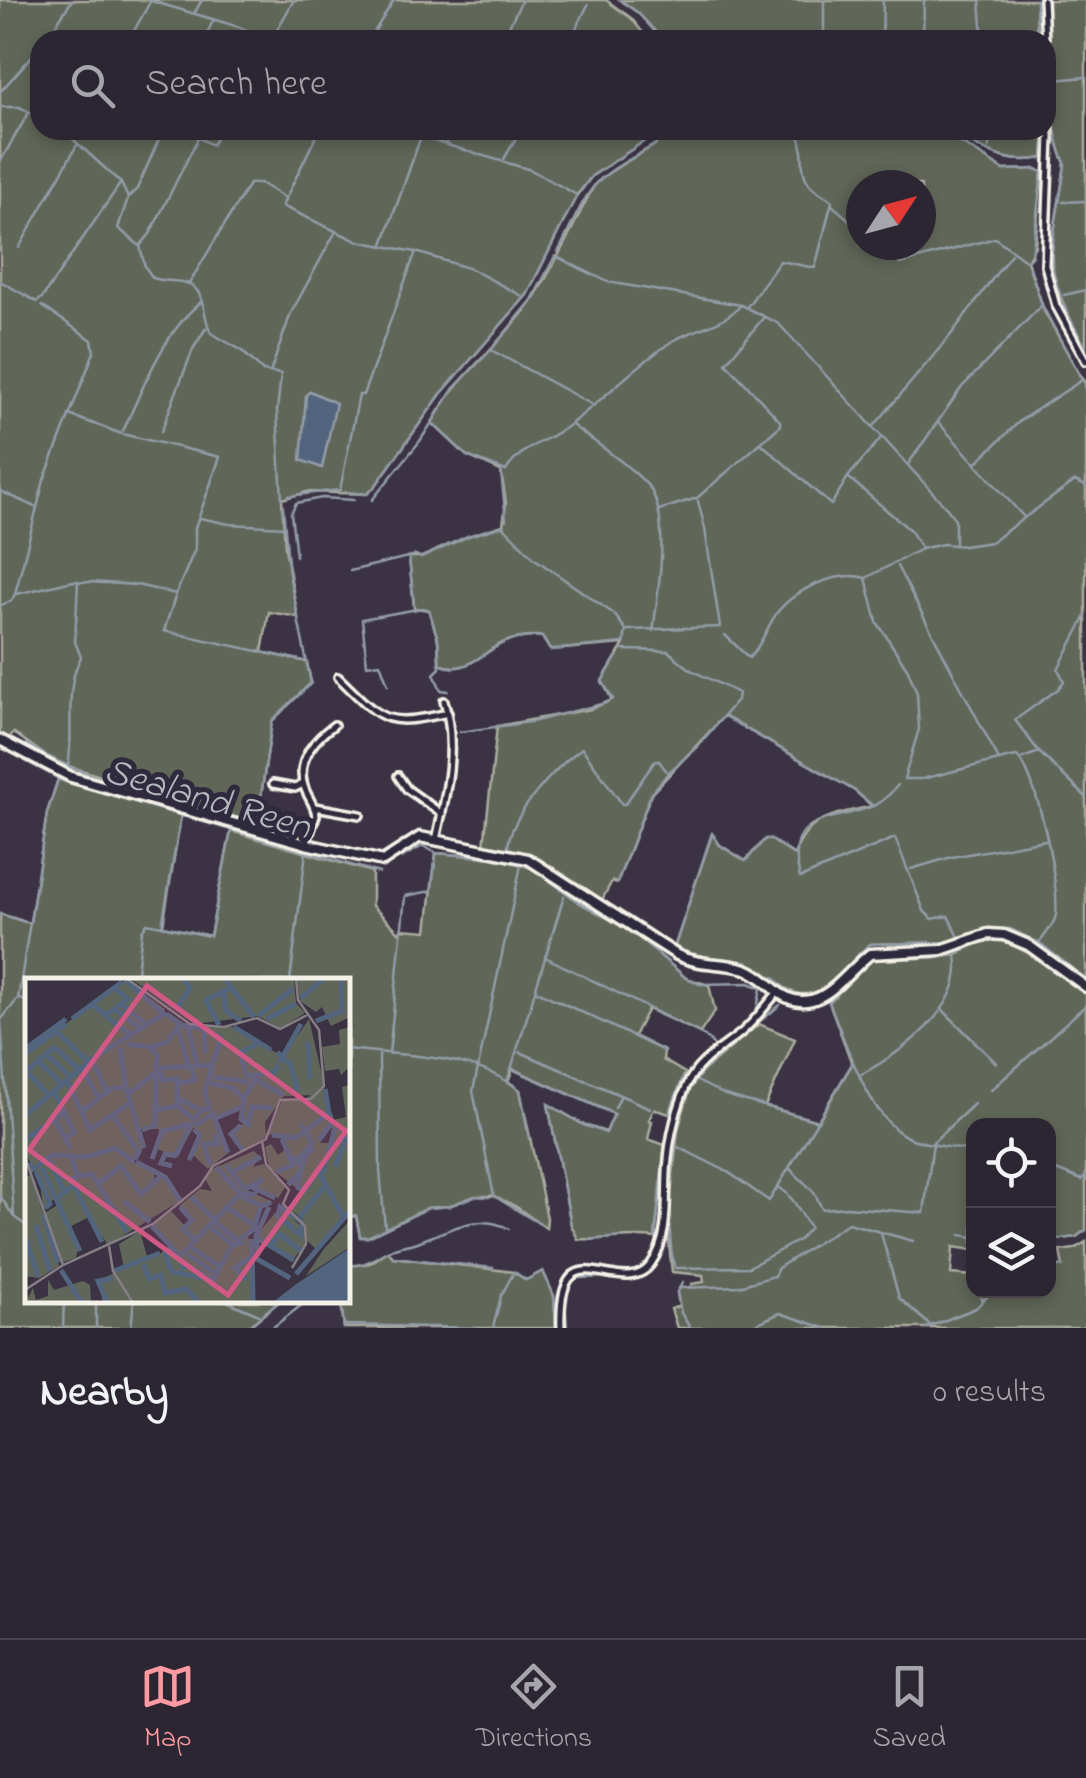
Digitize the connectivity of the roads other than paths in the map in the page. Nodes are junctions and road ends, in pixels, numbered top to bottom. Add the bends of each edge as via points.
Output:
1 (1043, 0) edge
2 (1044, 30) edge
3 (1050, 140) edge
4 (1086, 362) edge
5 (338, 678) dead end
6 (444, 701) dead end
7 (448, 713) junction
8 (334, 726) dead end
9 (0, 740) edge
10 (398, 776) dead end
11 (273, 784) dead end
12 (303, 784) junction
13 (315, 807) junction
14 (360, 814) dead end
15 (442, 814) junction
16 (436, 840) junction
17 (306, 844) junction
18 (771, 985) junction
19 (1086, 987) edge
20 (561, 1328) edge

1 - 2 street
3 - 4 street via 1044,266 1056,306
5 - 7 street via 379,717 405,722
6 - 7 street
7 - 15 street via 450,770
8 - 12 street via 311,743
9 - 17 main road via 71,777
10 - 15 street
11 - 12 street
12 - 13 street
13 - 14 street
13 - 17 street
15 - 16 street
16 - 17 main road via 414,839 383,861
16 - 18 main road via 528,859 677,955 746,970
18 - 19 main road via 798,999 822,996 870,954 941,950 994,933 1028,944
18 - 20 street via 742,1032 700,1064 688,1082 668,1156 664,1238 652,1263 634,1274 570,1277 561,1293

